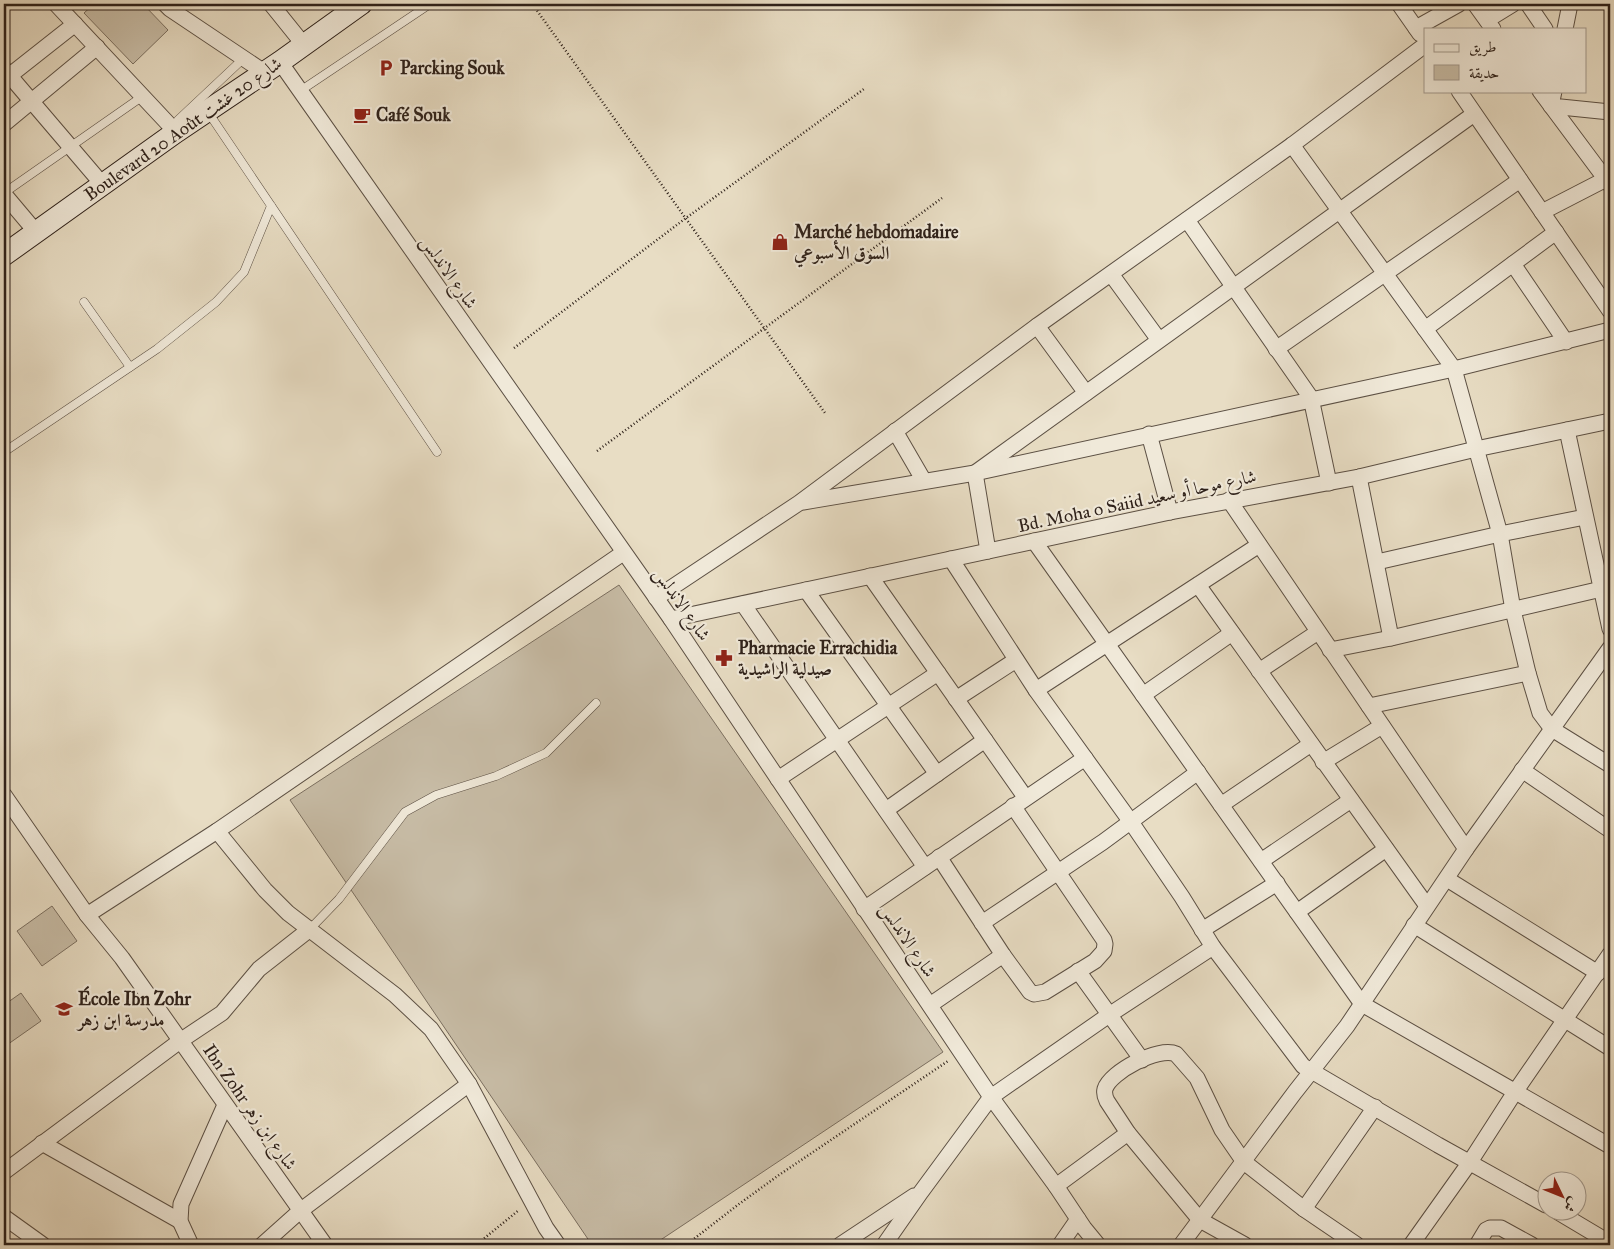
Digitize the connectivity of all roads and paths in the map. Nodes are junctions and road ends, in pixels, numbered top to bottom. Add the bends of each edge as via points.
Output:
1 (56, 4) edge
2 (271, 4) edge
3 (361, 4) edge
4 (430, 4) edge
5 (1399, 4) edge
6 (1459, 4) edge
7 (1475, 4) edge
8 (1513, 4) edge
9 (1528, 4) edge
10 (1570, 4) edge
11 (170, 5) edge
12 (533, 5) dead end
13 (75, 24) junction
14 (1490, 24) edge
15 (1416, 28) junction
16 (1544, 28) edge
17 (1565, 28) edge
18 (1424, 42) edge
19 (304, 45) junction
20 (1424, 45) edge
21 (97, 47) junction
22 (244, 58) junction
23 (272, 67) junction
24 (6, 75) edge
25 (864, 89) dead end
26 (300, 91) junction
27 (1460, 92) edge
28 (1542, 92) edge
29 (143, 96) junction
30 (1552, 99) edge
31 (31, 101) junction
32 (206, 110) junction
33 (1610, 112) edge
34 (1474, 114) junction
35 (4, 124) edge
36 (174, 129) junction
37 (1292, 145) junction
38 (70, 146) junction
39 (1520, 180) junction
40 (1609, 181) edge
41 (103, 185) junction
42 (4, 194) edge
43 (942, 198) dead end
44 (271, 206) junction
45 (1339, 210) junction
46 (1542, 212) junction
47 (686, 218) junction
48 (1187, 220) junction
49 (36, 232) junction
50 (1556, 232) junction
51 (4, 255) edge
52 (1513, 264) junction
53 (1111, 274) junction
54 (1385, 274) junction
55 (1233, 287) junction
56 (84, 302) dead end
57 (1610, 311) edge
58 (1038, 326) junction
59 (764, 328) junction
60 (1426, 330) junction
61 (1610, 330) edge
62 (1159, 340) junction
63 (1566, 342) junction
64 (514, 348) dead end
65 (1276, 349) junction
66 (130, 367) junction
67 (1454, 368) junction
68 (1086, 393) junction
69 (1310, 398) junction
70 (825, 413) dead end
71 (1610, 420) edge
72 (1567, 430) junction
73 (895, 431) junction
74 (1149, 434) junction
75 (1476, 449) junction
76 (597, 451) dead end
77 (4, 452) edge
78 (438, 452) dead end
79 (975, 473) junction
80 (1359, 477) junction
81 (924, 482) junction
82 (1329, 483) junction
83 (1228, 500) junction
84 (798, 503) junction
85 (1170, 512) junction
86 (1585, 517) junction
87 (1500, 534) junction
88 (1034, 541) junction
89 (1259, 545) junction
90 (988, 551) junction
91 (623, 554) junction
92 (951, 559) junction
93 (1377, 562) junction
94 (870, 576) junction
95 (1198, 585) junction
96 (1606, 588) edge
97 (806, 590) junction
98 (656, 598) junction
99 (742, 604) junction
100 (1513, 610) junction
101 (670, 619) junction
102 (1610, 629) edge
103 (1318, 632) junction
104 (1232, 633) junction
105 (1391, 638) junction
106 (1107, 644) junction
107 (1610, 648) edge
108 (1330, 650) junction
109 (1016, 660) junction
110 (1259, 671) junction
111 (938, 673) junction
112 (1528, 673) junction
113 (1036, 690) junction
114 (1143, 695) junction
115 (956, 699) junction
116 (596, 703) dead end
117 (888, 706) junction
118 (1369, 706) junction
119 (1382, 726) junction
120 (1552, 728) junction
121 (837, 740) junction
122 (985, 740) junction
123 (1311, 744) junction
124 (1085, 758) junction
125 (1323, 762) junction
126 (1610, 765) edge
127 (1522, 770) junction
128 (1198, 772) junction
129 (936, 774) junction
130 (778, 779) junction
131 (4, 795) edge
132 (1351, 800) junction
133 (1019, 802) junction
134 (1221, 805) junction
135 (886, 810) junction
136 (1131, 822) junction
137 (1608, 824) edge
138 (217, 831) junction
139 (1386, 849) junction
140 (1466, 849) junction
141 (939, 857) junction
142 (1261, 861) junction
143 (925, 867) junction
144 (1057, 872) junction
145 (1447, 879) junction
146 (1277, 883) junction
147 (1427, 906) junction
148 (864, 909) junction
149 (1297, 912) junction
150 (87, 915) junction
151 (982, 923) junction
152 (1414, 926) junction
153 (310, 929) junction
154 (1202, 930) junction
155 (1213, 947) junction
156 (1610, 954) edge
157 (1003, 955) junction
158 (1078, 971) junction
159 (1598, 973) junction
160 (1362, 1004) junction
161 (930, 1006) junction
162 (1109, 1015) junction
163 (1566, 1020) junction
164 (180, 1041) junction
165 (1610, 1048) edge
166 (961, 1052) junction
167 (1142, 1060) junction
168 (1312, 1071) junction
169 (469, 1084) junction
170 (1515, 1092) junction
171 (991, 1097) junction
172 (225, 1104) junction
173 (1375, 1107) junction
174 (1128, 1133) junction
175 (42, 1143) junction
176 (1610, 1146) edge
177 (1244, 1162) junction
178 (1470, 1162) junction
179 (4, 1172) edge
180 (1056, 1186) junction
181 (921, 1192) junction
182 (1536, 1199) edge
183 (532, 1200) junction
184 (1304, 1208) junction
185 (300, 1211) junction
186 (4, 1217) edge
187 (1078, 1219) junction
188 (1200, 1220) junction
189 (180, 1221) junction
190 (1575, 1222) edge
191 (1610, 1243) edge
192 (44, 1245) edge
193 (191, 1245) edge
194 (262, 1245) edge
195 (326, 1245) edge
196 (476, 1245) edge
197 (558, 1245) edge
198 (686, 1245) edge
199 (840, 1245) edge
200 (884, 1245) edge
201 (1060, 1245) edge
202 (1098, 1245) edge
203 (1181, 1245) edge
204 (1245, 1245) edge
205 (1357, 1245) edge
206 (1411, 1245) edge
207 (1477, 1245) edge
208 (1532, 1245) edge

1 - 13 street
2 - 19 street
3 - 19 main road, Boulevard 20 Août شارع 20 غشت
4 - 26 lane
5 - 15 street
6 - 15 street
7 - 14 street
8 - 14 street
9 - 16 street
10 - 17 street
11 - 22 street
12 - 47 path
13 - 21 street
13 - 24 street
15 - 18 street
19 - 23 main road, Boulevard 20 Août شارع 20 غشت
20 - 37 street
21 - 29 street
21 - 31 street
22 - 23 street
22 - 36 lane
23 - 26 street, شارع الاندلس
23 - 32 main road, Boulevard 20 Août شارع 20 غشت
24 - 31 street
25 - 47 path
26 - 91 street, شارع الاندلس
27 - 34 street
28 - 30 street
29 - 36 street
29 - 38 lane
30 - 33 street
30 - 40 street
31 - 35 street
31 - 38 street
32 - 36 main road, Boulevard 20 Août شارع 20 غشت
32 - 44 lane
34 - 39 street
34 - 45 street
36 - 41 main road, Boulevard 20 Août شارع 20 غشت
37 - 45 street
37 - 48 street
38 - 41 street
38 - 42 lane
39 - 46 street
39 - 54 street
40 - 46 street
41 - 49 main road, Boulevard 20 Août شارع 20 غشت
42 - 49 street
43 - 59 path
44 - 66 lane via 244,272 216,302
44 - 78 lane
45 - 54 street
45 - 55 street
46 - 50 street
47 - 59 path
47 - 64 path
48 - 53 street
48 - 55 street
49 - 51 main road, Boulevard 20 Août شارع 20 غشت
50 - 52 street
50 - 57 street
52 - 60 street
52 - 63 street
53 - 58 street
53 - 62 street
54 - 60 street
54 - 65 street
55 - 62 street
55 - 65 street
56 - 66 lane
58 - 68 street
58 - 73 street
59 - 70 path
59 - 76 path
60 - 67 street
61 - 63 street
62 - 68 street
63 - 67 street
65 - 69 street
66 - 77 lane
67 - 69 street
67 - 75 street
68 - 79 street
69 - 74 street
69 - 82 street
71 - 72 street, Bd. Moha o Saiid شارع موحا أو سعيد
72 - 75 street, Bd. Moha o Saiid شارع موحا أو سعيد
72 - 86 street
73 - 81 street
73 - 84 street
74 - 79 street
74 - 85 street
75 - 80 street, Bd. Moha o Saiid شارع موحا أو سعيد
75 - 87 street
79 - 81 street
79 - 90 street
80 - 82 street, Bd. Moha o Saiid شارع موحا أو سعيد
80 - 93 street
81 - 84 street
82 - 83 street, Bd. Moha o Saiid شارع موحا أو سعيد
83 - 85 street, Bd. Moha o Saiid شارع موحا أو سعيد
83 - 89 street
84 - 98 street
85 - 88 street, Bd. Moha o Saiid شارع موحا أو سعيد
86 - 87 street
86 - 96 street
87 - 93 street
87 - 100 street
88 - 90 street, Bd. Moha o Saiid شارع موحا أو سعيد
88 - 106 street
89 - 95 street
89 - 103 street
90 - 92 street, Bd. Moha o Saiid شارع موحا أو سعيد
91 - 98 street, شارع الاندلس
91 - 138 street
92 - 94 street, Bd. Moha o Saiid شارع موحا أو سعيد
92 - 109 street
93 - 105 street
94 - 97 street, Bd. Moha o Saiid شارع موحا أو سعيد
94 - 111 street
95 - 104 street
95 - 106 street
96 - 100 street
96 - 102 street
97 - 99 street, Bd. Moha o Saiid شارع موحا أو سعيد
97 - 117 street
98 - 101 street, شارع الاندلس
99 - 101 street, Bd. Moha o Saiid شارع موحا أو سعيد
99 - 121 street
100 - 105 street
100 - 112 street
101 - 130 street, شارع الاندلس
103 - 108 street
103 - 110 street
104 - 110 street
104 - 114 street
105 - 108 street
106 - 113 street
106 - 114 street
107 - 120 street
108 - 118 street
109 - 113 street
109 - 115 street
110 - 123 street
111 - 115 street
111 - 117 street
112 - 118 street
112 - 120 street via 1540,713
113 - 124 street
114 - 128 street
115 - 122 street
116 - 153 lane via 546,753 496,776 436,795 404,812 339,899
117 - 121 street
117 - 129 street
118 - 119 street
119 - 125 street
119 - 140 street
120 - 126 street
120 - 127 street
121 - 130 street
121 - 135 street
122 - 129 street
122 - 133 street
123 - 125 street
123 - 134 street
124 - 133 street
124 - 136 street
125 - 132 street
127 - 137 street
127 - 140 street
128 - 134 street
128 - 136 street
129 - 135 street
130 - 148 street, شارع الاندلس
131 - 150 street, Ibn Zohr شارع ابن زهر
132 - 139 street
132 - 142 street
133 - 141 street
133 - 144 street
134 - 142 street
135 - 143 street
136 - 144 street
136 - 154 street
138 - 150 street
138 - 153 street via 265,890
139 - 147 street
139 - 149 street
140 - 145 street
141 - 143 street
141 - 151 street
142 - 146 street
143 - 148 street
144 - 151 street
144 - 158 street via 1105,944 1102,955
145 - 147 street
145 - 159 street
146 - 149 street
146 - 154 street
147 - 152 street
148 - 161 street, شارع الاندلس
149 - 160 street
150 - 164 street, Ibn Zohr شارع ابن زهر via 122,958
151 - 157 street
152 - 160 street
152 - 163 street
153 - 164 street via 259,969 222,1013
153 - 169 street via 395,995 431,1029
154 - 155 street
155 - 162 street
155 - 168 street via 1303,1066
156 - 159 street
157 - 158 street via 1034,994 1045,992
157 - 161 street
158 - 162 street
159 - 163 street
160 - 168 street
160 - 170 street
161 - 166 street, شارع الاندلس
162 - 167 street
162 - 171 street
163 - 165 street
163 - 170 street
164 - 172 street, Ibn Zohr شارع ابن زهر
164 - 175 street
166 - 171 street, شارع الاندلس
166 - 198 path via 779,1175
167 - 174 street via 1118,1074 1105,1090 1106,1101
167 - 177 street via 1166,1051 1181,1059 1197,1078 1222,1130
168 - 173 street
168 - 177 street
169 - 183 street
169 - 185 street
170 - 176 street
170 - 178 street
171 - 180 street, شارع الاندلس
171 - 181 street
172 - 185 street, Ibn Zohr شارع ابن زهر
172 - 189 street via 181,1204
173 - 178 street
173 - 184 street
174 - 180 street
174 - 188 street
175 - 179 street
175 - 189 street
177 - 184 street
177 - 188 street
178 - 182 street
178 - 206 street
180 - 187 street, شارع الاندلس
181 - 199 street
181 - 200 street
183 - 196 path
183 - 197 street
184 - 205 street
185 - 194 street
185 - 195 street, Ibn Zohr شارع ابن زهر
186 - 192 street
187 - 201 street
187 - 202 street, شارع الاندلس
188 - 203 street
188 - 204 street
189 - 193 street
190 - 191 street
207 - 208 street via 1486,1230 1496,1227

